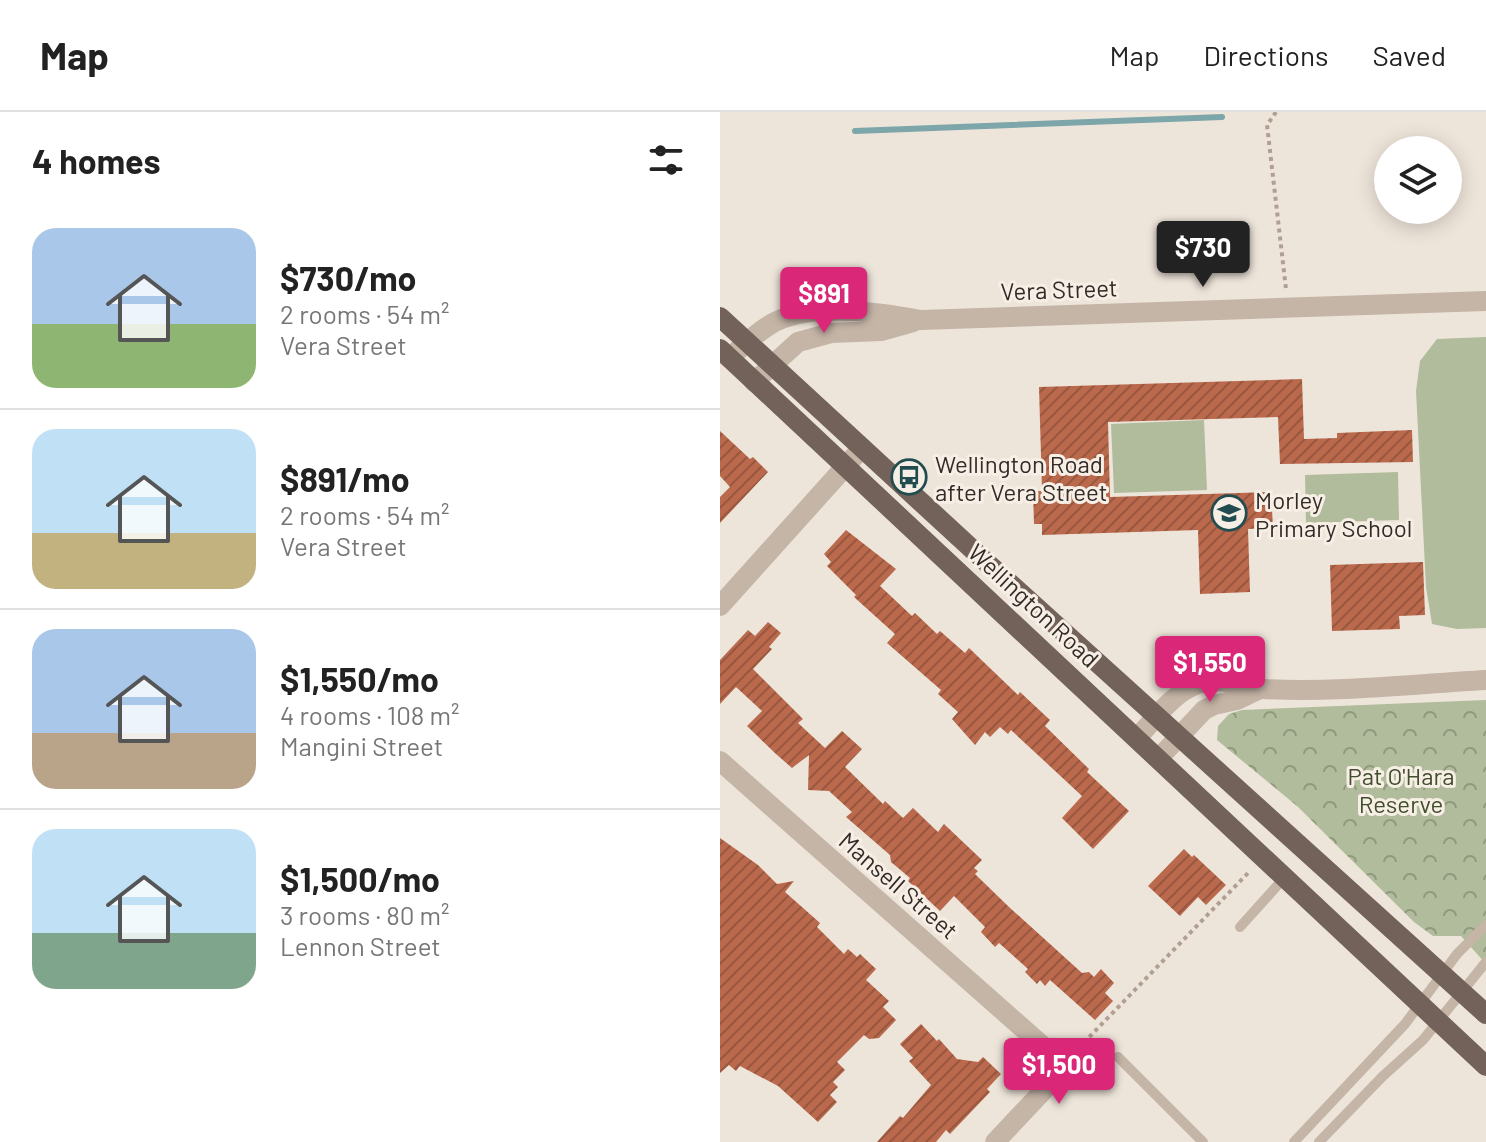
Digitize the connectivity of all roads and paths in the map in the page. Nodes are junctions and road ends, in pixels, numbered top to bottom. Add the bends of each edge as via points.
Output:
1 (1276, 112) edge
2 (1486, 301) edge
3 (1288, 308) junction
4 (720, 317) edge
5 (921, 320) junction
6 (748, 342) junction
7 (725, 354) edge
8 (771, 365) junction
9 (754, 382) junction
10 (862, 448) junction
11 (844, 466) junction
12 (720, 606) edge
13 (1486, 680) edge
14 (1260, 689) junction
15 (1158, 716) junction
16 (1180, 735) junction
17 (1137, 738) junction
18 (1159, 758) junction
19 (720, 761) edge
20 (1263, 857) junction
21 (1285, 877) junction
22 (1486, 925) edge
23 (1240, 927) dead end
24 (1486, 962) edge
25 (1443, 975) junction
26 (1461, 990) junction
27 (1420, 1004) junction
28 (1486, 1014) edge
29 (1438, 1020) junction
30 (1118, 1057) dead end
31 (1486, 1066) edge
32 (1052, 1071) junction
33 (995, 1142) edge
34 (1203, 1142) edge
35 (1294, 1142) edge
36 (1319, 1142) edge

1 - 3 path via 1267,125
2 - 3 street, Vera Street
3 - 5 street, Vera Street
4 - 6 main road, Wellington Road
5 - 6 street, Vera Street via 876,312 812,314 777,321
5 - 8 street, Vera Street via 881,331 813,337 798,342
6 - 7 street, Vera Street
6 - 8 main road, Wellington Road
7 - 9 main road, Wellington Road
8 - 9 street, Vera Street
8 - 10 main road, Wellington Road
9 - 11 main road, Wellington Road
10 - 11 street
10 - 15 main road, Wellington Road
11 - 12 street
11 - 17 main road, Wellington Road
13 - 14 street
14 - 15 street via 1226,680 1208,682 1190,687
14 - 16 street via 1204,710
15 - 16 main road, Wellington Road
15 - 17 street
16 - 18 street
16 - 25 main road, Wellington Road
17 - 18 main road, Wellington Road
18 - 20 main road, Wellington Road
19 - 32 street, Mansell Street via 1044,1047
20 - 21 main road, Wellington Road
20 - 32 path
21 - 23 lane
21 - 27 main road, Wellington Road
22 - 25 lane
24 - 26 lane
25 - 26 main road, Wellington Road
25 - 27 lane
26 - 28 main road, Wellington Road
26 - 29 lane
27 - 29 main road, Wellington Road
27 - 35 lane
29 - 31 main road, Wellington Road
29 - 36 lane
30 - 34 lane
32 - 33 street via 1044,1090

